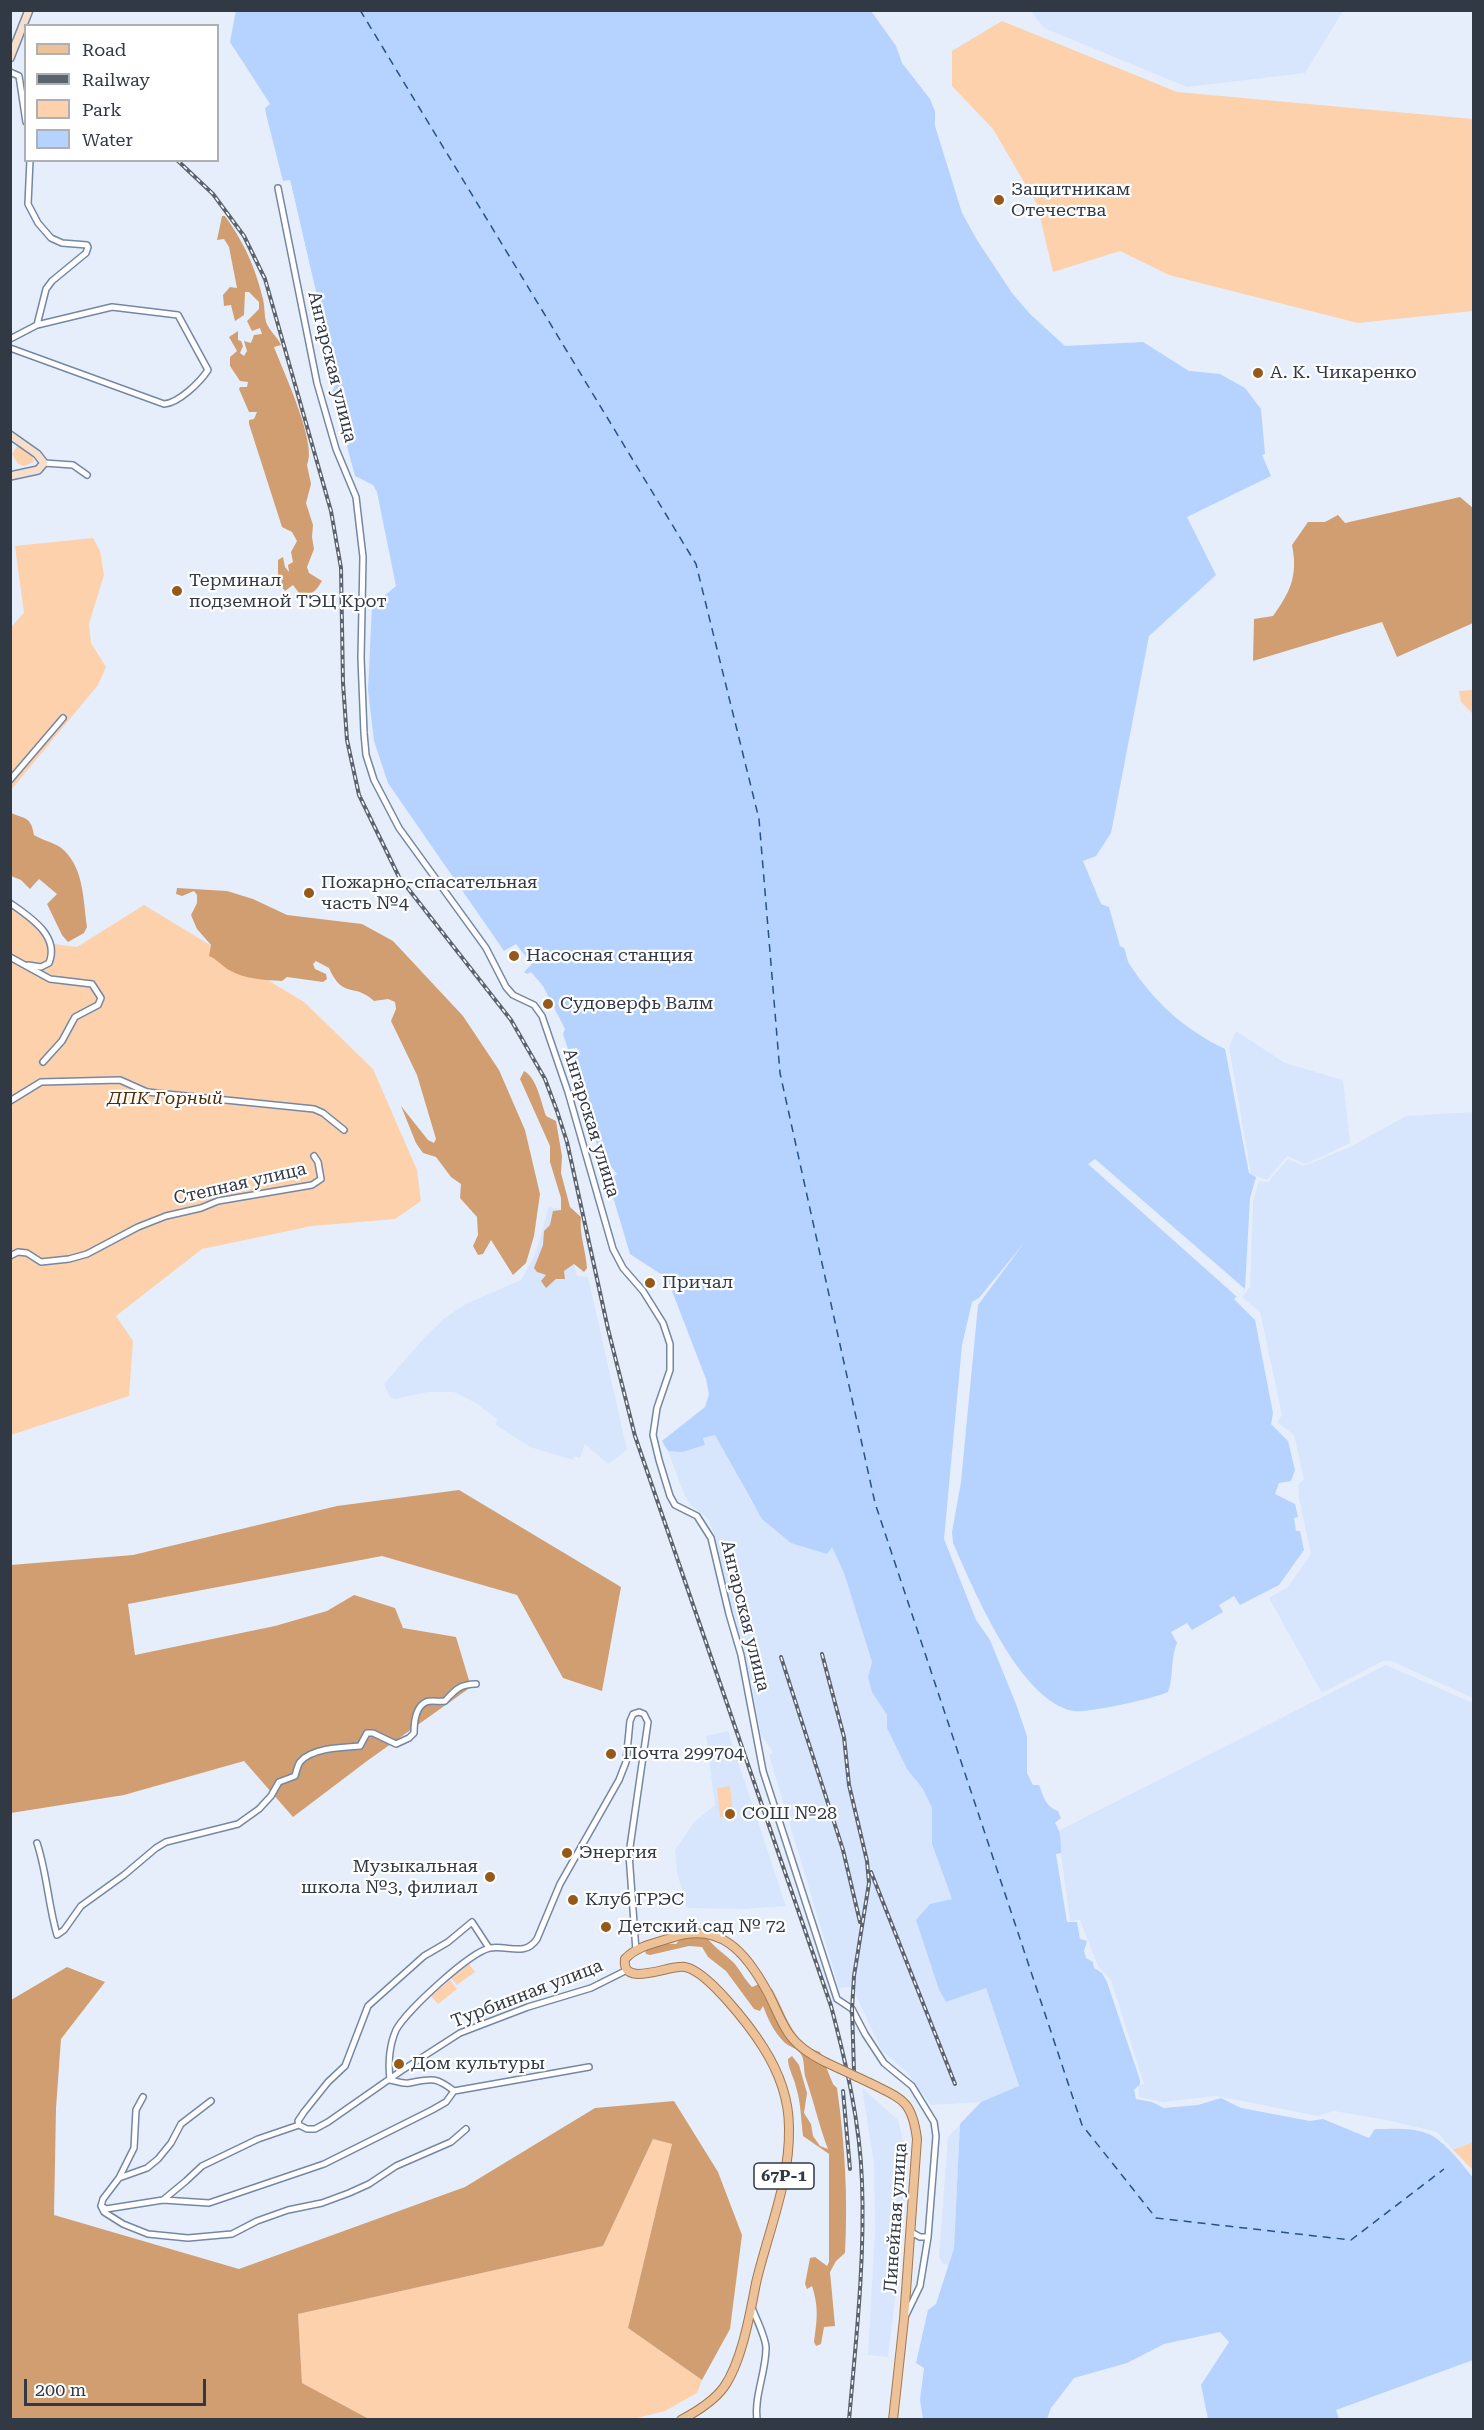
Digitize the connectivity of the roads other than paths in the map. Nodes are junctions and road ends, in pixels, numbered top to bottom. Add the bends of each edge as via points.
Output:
1 (29, 10) edge
2 (10, 58) edge
3 (10, 72) edge
4 (24, 109) edge
5 (30, 162) edge
6 (278, 188) dead end
7 (37, 326) junction
8 (10, 339) edge
9 (10, 348) edge
10 (10, 435) edge
11 (44, 463) junction
12 (87, 475) dead end
13 (10, 476) edge
14 (63, 718) dead end
15 (10, 780) edge
16 (10, 903) edge
17 (10, 957) edge
18 (24, 964) junction
19 (43, 1062) dead end
20 (10, 1101) edge
21 (344, 1130) dead end
22 (314, 1155) dead end
23 (10, 1256) edge
24 (476, 1684) dead end
25 (37, 1843) dead end
26 (489, 1948) junction
27 (636, 1951) junction
28 (627, 1970) junction
29 (590, 2067) dead end
30 (390, 2080) junction
31 (454, 2091) junction
32 (142, 2097) dead end
33 (211, 2101) dead end
34 (299, 2125) junction
35 (466, 2129) dead end
36 (119, 2178) junction
37 (163, 2200) junction
38 (104, 2208) junction
39 (911, 2232) junction
40 (928, 2236) junction
41 (751, 2305) junction
42 (904, 2319) junction
43 (681, 2420) edge
44 (757, 2420) edge
45 (893, 2420) edge

1 - 2 street
3 - 4 street via 19,76
5 - 7 street via 27,204 38,223 51,238 62,243 87,244 88,248 51,281
6 - 40 street, Ангарская улица via 317,383 336,449 356,497 363,557 361,658 366,755 374,780 399,828 486,948 506,987 534,1005 542,1016 613,1249 663,1323 670,1344 670,1370 653,1435 670,1496 675,1505 697,1516 711,1538 741,1655 763,1771 837,1999 852,2009 884,2063 912,2086 934,2122
7 - 8 street
7 - 9 street via 112,307 178,315 208,370 168,404
10 - 11 street
11 - 12 street via 73,465
11 - 13 street via 38,470
14 - 15 street
16 - 18 street via 38,925 51,942 49,963 41,967
17 - 18 street
18 - 19 street via 51,978 92,984 101,998 98,1005 70,1022 62,1041
20 - 21 street via 41,1082 120,1080 147,1092 314,1109
22 - 23 street, Степная улица via 321,1179 312,1185 218,1201 166,1216 69,1259 41,1262 18,1251
24 - 25 street via 465,1684 445,1701 423,1704 414,1720 414,1733 396,1744 373,1732 367,1733 360,1746 335,1748 300,1761 295,1776 279,1782 259,1809 238,1824 156,1848 81,1906 57,1935
26 - 27 street via 533,1946 560,1884 619,1780 626,1762 630,1721 639,1712 648,1722 629,1854
26 - 30 street via 462,1964 405,2016 391,2045
26 - 34 street via 472,1922 424,1956 368,2006 345,2066 304,2112
27 - 28 main road via 625,1959
27 - 39 main road, Линейная улица, bridge via 691,1932 711,1934 732,1945 753,1968 790,2036 812,2056 900,2098 911,2110 917,2151
28 - 30 street, Турбинная улица via 591,1988 460,2033
28 - 41 main road, 67Р-1 via 639,1975 687,1967 702,1975 747,2024 783,2089 789,2127 783,2182
29 - 31 street
30 - 31 street via 407,2084 421,2079 440,2080
30 - 34 street, Турбинная улица via 315,2129
31 - 37 street via 446,2102 432,2110 324,2164 208,2203
32 - 36 street via 136,2110 134,2148
33 - 36 street via 181,2124 158,2159 147,2168
34 - 37 street, Турбинная улица via 201,2166
35 - 38 street via 451,2142 396,2166 369,2184 322,2203 257,2221 232,2234 188,2238 148,2234 123,2224 104,2212
36 - 38 street via 103,2199
37 - 38 street
39 - 40 street
39 - 42 main road, Линейная улица
40 - 42 street, Ангарская улица via 920,2286
41 - 43 main road, 67Р-1 via 724,2387
41 - 44 street via 766,2346
42 - 45 main road, Линейная улица

